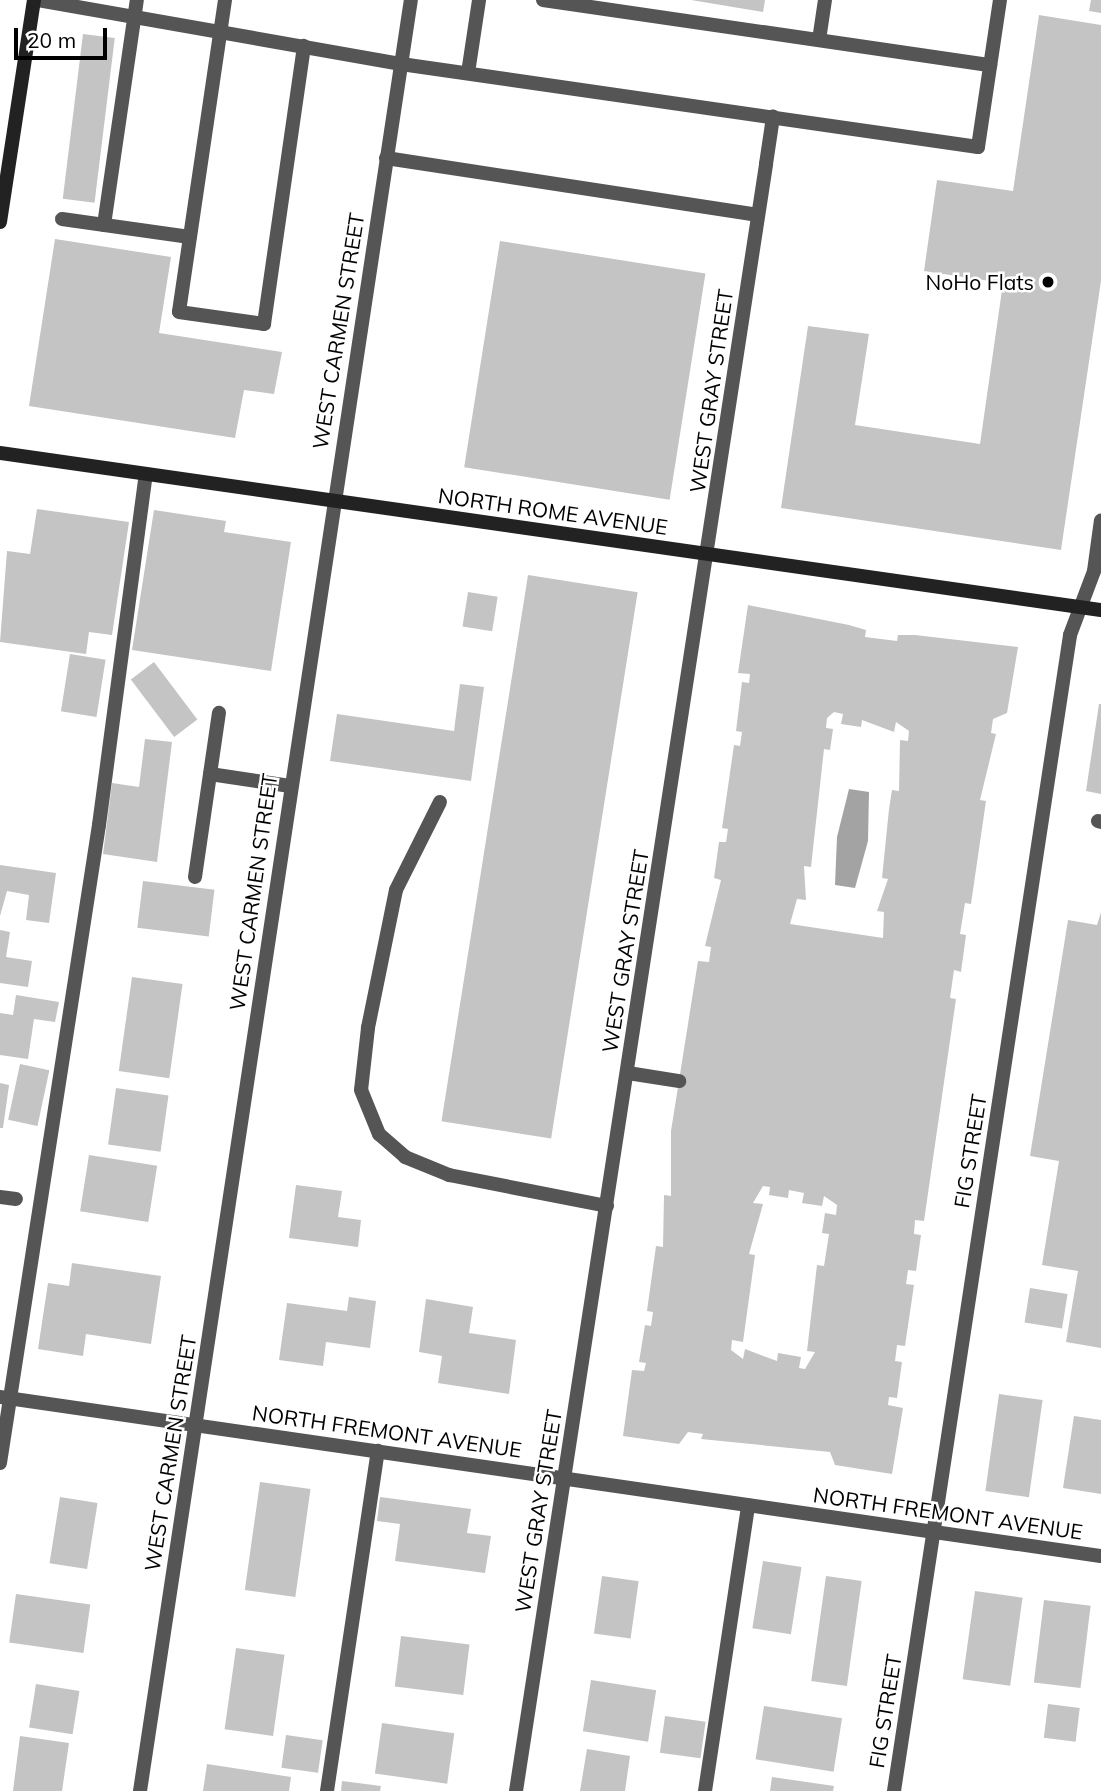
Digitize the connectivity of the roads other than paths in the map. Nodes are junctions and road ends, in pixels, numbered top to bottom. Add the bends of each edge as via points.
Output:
1 (36, 0) edge
2 (137, 0) edge
3 (225, 0) edge
4 (411, 0) edge
5 (479, 0) edge
6 (543, 0) edge
7 (825, 0) edge
8 (1000, 0) edge
9 (135, 17) junction
10 (221, 32) junction
11 (819, 40) junction
12 (304, 46) junction
13 (401, 64) junction
14 (990, 65) junction
15 (468, 73) junction
16 (773, 117) junction
17 (386, 158) junction
18 (757, 215) junction
19 (62, 219) dead end
20 (0, 222) edge
21 (104, 225) junction
22 (190, 237) junction
23 (0, 453) edge
24 (146, 474) junction
25 (333, 500) junction
26 (1101, 520) edge
27 (708, 554) junction
28 (1082, 607) junction
29 (1101, 610) edge
30 (219, 713) dead end
31 (210, 774) junction
32 (290, 786) junction
33 (440, 802) dead end
34 (195, 877) dead end
35 (628, 1073) junction
36 (679, 1081) dead end
37 (0, 1197) edge
38 (16, 1199) dead end
39 (607, 1206) junction
40 (5, 1398) edge
41 (196, 1426) junction
42 (378, 1451) junction
43 (0, 1462) edge
44 (565, 1478) junction
45 (748, 1505) junction
46 (934, 1532) junction
47 (1101, 1556) edge
48 (140, 1791) edge
49 (327, 1791) edge
50 (516, 1791) edge
51 (705, 1791) edge
52 (894, 1791) edge

1 - 9 street
1 - 20 street
2 - 9 street
3 - 10 street
4 - 13 street, WEST CARMEN STREET
5 - 15 street
6 - 11 street
7 - 11 street
8 - 14 street
9 - 10 street
9 - 21 street
10 - 12 street
10 - 22 street
11 - 14 street
12 - 13 street
12 - 22 street via 264,324 179,312
13 - 15 street
13 - 17 street, WEST CARMEN STREET
14 - 16 street via 978,147
15 - 16 street
16 - 18 street, WEST GRAY STREET
17 - 18 street
17 - 25 street, WEST CARMEN STREET
18 - 27 street, WEST GRAY STREET
19 - 21 street
21 - 22 street
23 - 24 street, NORTH ROME AVENUE
24 - 25 street, NORTH ROME AVENUE
24 - 40 street
25 - 27 street, NORTH ROME AVENUE
25 - 32 street, WEST CARMEN STREET
26 - 28 street, FIG STREET
27 - 28 street, NORTH ROME AVENUE
27 - 35 street, WEST GRAY STREET
28 - 29 street, NORTH ROME AVENUE
28 - 46 street, FIG STREET via 1070,635
30 - 31 street
31 - 32 street
31 - 34 street
32 - 41 street, WEST CARMEN STREET
33 - 39 street via 396,890 370,1015 361,1090 379,1134 405,1157 449,1175
35 - 36 street
35 - 39 street, WEST GRAY STREET
37 - 38 street
39 - 44 street, WEST GRAY STREET
40 - 41 street, NORTH FREMONT AVENUE
40 - 43 street
41 - 42 street, NORTH FREMONT AVENUE
41 - 48 street, WEST CARMEN STREET
42 - 44 street, NORTH FREMONT AVENUE
42 - 49 street
44 - 45 street, NORTH FREMONT AVENUE
44 - 50 street, WEST GRAY STREET
45 - 46 street, NORTH FREMONT AVENUE
45 - 51 street
46 - 47 street, NORTH FREMONT AVENUE
46 - 52 street, FIG STREET

